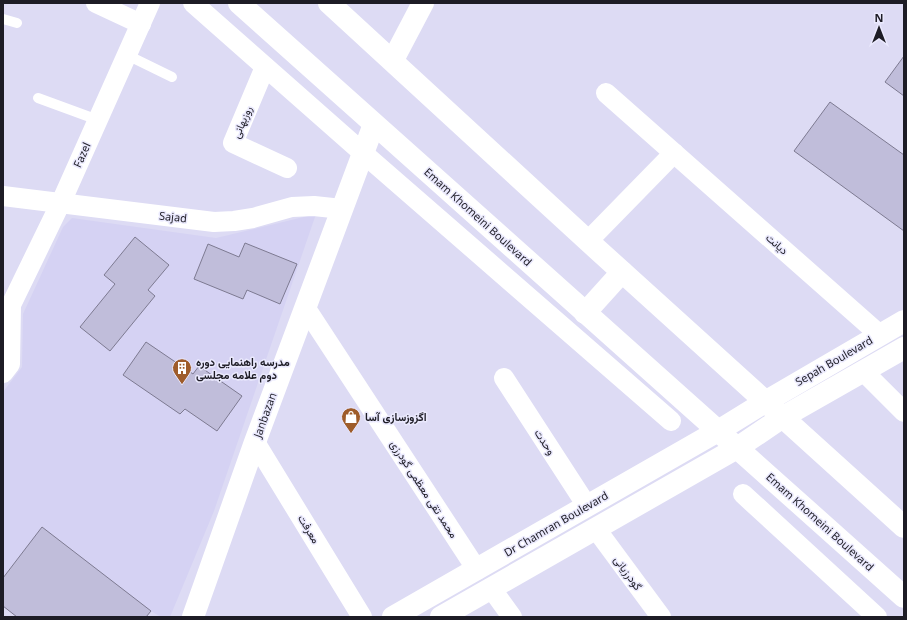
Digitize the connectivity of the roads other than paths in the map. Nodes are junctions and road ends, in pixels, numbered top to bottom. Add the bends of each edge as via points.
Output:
1 (96, 3) edge
2 (150, 3) edge
3 (194, 3) edge
4 (239, 3) edge
5 (329, 3) edge
6 (423, 3) edge
7 (3, 19) edge
8 (17, 23) dead end
9 (140, 24) junction
10 (127, 55) junction
11 (393, 60) junction
12 (265, 67) junction
13 (172, 77) dead end
14 (606, 93) dead end
15 (38, 98) dead end
16 (98, 120) junction
17 (374, 124) junction
18 (674, 152) junction
19 (363, 153) junction
20 (288, 168) dead end
21 (3, 196) edge
22 (60, 203) junction
23 (342, 209) junction
24 (588, 241) junction
25 (622, 272) junction
26 (7, 303) edge
27 (305, 307) junction
28 (585, 313) junction
29 (904, 321) edge
30 (880, 335) junction
31 (904, 348) edge
32 (863, 372) junction
33 (3, 373) edge
34 (504, 378) dead end
35 (765, 402) junction
36 (904, 412) edge
37 (783, 417) junction
38 (671, 420) dead end
39 (718, 431) junction
40 (255, 442) junction
41 (737, 448) junction
42 (743, 494) dead end
43 (587, 506) junction
44 (904, 527) edge
45 (596, 529) junction
46 (477, 570) junction
47 (491, 588) junction
48 (904, 597) edge
49 (193, 617) edge
50 (362, 617) edge
51 (393, 617) edge
52 (441, 617) edge
53 (512, 617) edge
54 (661, 617) edge
55 (877, 617) edge

1 - 9 street
2 - 9 street, Fazel
3 - 12 street
4 - 17 main road, Emam Khomeini Boulevard
5 - 11 main road
6 - 11 main road
7 - 8 lane
9 - 10 street, Fazel
10 - 13 lane
10 - 16 street, Fazel
11 - 24 main road
12 - 19 street
12 - 20 street, روزبهانی via 233,143
14 - 18 street, دیانت
15 - 16 lane
16 - 22 street, Fazel
17 - 19 main road, Janbazan
17 - 28 main road, Emam Khomeini Boulevard
18 - 24 street
18 - 30 street, دیانت
19 - 23 main road, Janbazan
19 - 38 street
21 - 22 street, Sajad
22 - 23 street, Sajad via 214,222 247,219 292,207
22 - 26 street, Fazel
23 - 27 main road, Janbazan
24 - 25 main road
25 - 28 main road
25 - 35 main road
26 - 33 street via 10,364
27 - 40 main road, Janbazan
27 - 46 street, محمد تقی معظمی گودرزی
28 - 39 main road, Emam Khomeini Boulevard
29 - 30 main road, Sepah Boulevard
30 - 35 main road, Sepah Boulevard
31 - 32 main road
32 - 36 street
32 - 37 main road
34 - 43 street, وحدت
35 - 37 main road
35 - 39 main road, Sepah Boulevard
37 - 41 main road
37 - 44 main road
39 - 41 main road, Emam Khomeini Boulevard
39 - 43 main road, Dr Chamran Boulevard
40 - 49 main road, Janbazan
40 - 50 street, معرفت
41 - 45 main road
41 - 48 main road, Emam Khomeini Boulevard
42 - 55 street
43 - 46 main road, Dr Chamran Boulevard
45 - 47 main road
45 - 54 street, گودرزیانی
46 - 51 main road, Dr Chamran Boulevard
47 - 52 main road
47 - 53 street

